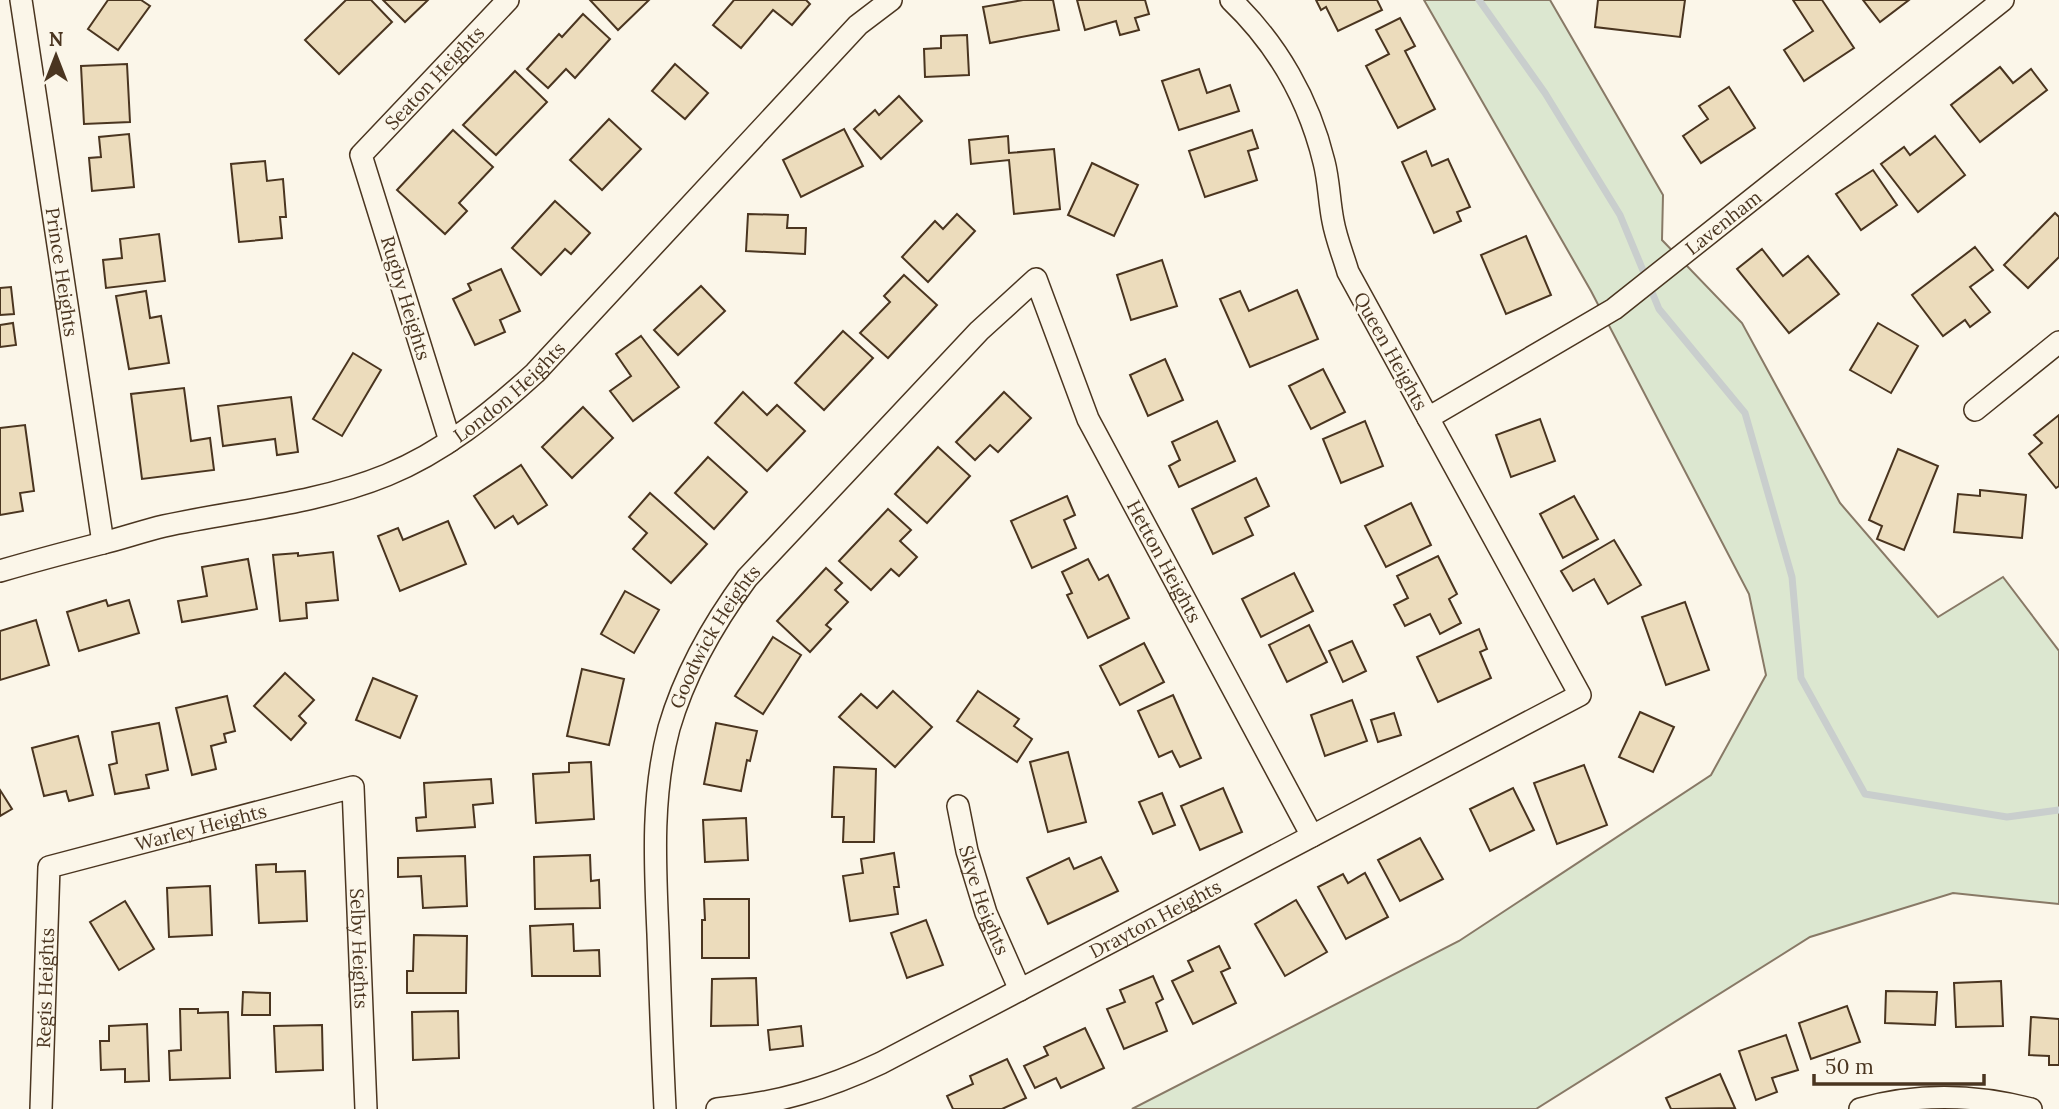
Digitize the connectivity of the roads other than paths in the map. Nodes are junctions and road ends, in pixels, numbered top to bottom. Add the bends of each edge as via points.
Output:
1 (21, 0) edge
2 (508, 0) edge
3 (891, 0) edge
4 (1231, 0) edge
5 (2003, 0) edge
6 (361, 155) joint
7 (1036, 279) joint
8 (2059, 342) edge
9 (1975, 410) dead end
10 (1427, 418) junction
11 (450, 441) junction
12 (103, 543) junction
13 (0, 571) edge
14 (1580, 695) joint
15 (353, 787) joint
16 (958, 806) dead end
17 (1312, 836) junction
18 (49, 867) joint
19 (1020, 990) junction
20 (41, 1109) edge
21 (366, 1109) edge
22 (665, 1109) edge
23 (717, 1109) edge
24 (1860, 1109) edge
25 (2031, 1109) edge

1 - 12 street, Prince Heights
2 - 6 street, Seaton Heights
3 - 11 street, London Heights via 858,26 535,373
4 - 10 street, Queen Heights via 1266,39 1302,99 1325,164 1333,223 1348,272
5 - 10 street, Lavenham via 1614,309
6 - 11 street, Rugby Heights
7 - 17 street, Hetton Heights via 1088,419
7 - 22 street, Goodwick Heights via 979,331 747,578 707,638 683,687 665,749 655,813
8 - 9 street
10 - 14 street, Queen Heights
11 - 12 street, London Heights via 387,475 346,489 162,526
12 - 13 street, London Heights
14 - 17 street, Drayton Heights
15 - 18 street, Warley Heights
15 - 21 street, Selby Heights
16 - 19 street, Skye Heights via 986,913
17 - 19 street, Drayton Heights
18 - 20 street, Regis Heights
19 - 23 street, Drayton Heights via 842,1081 759,1105
24 - 25 street via 1941,1097

